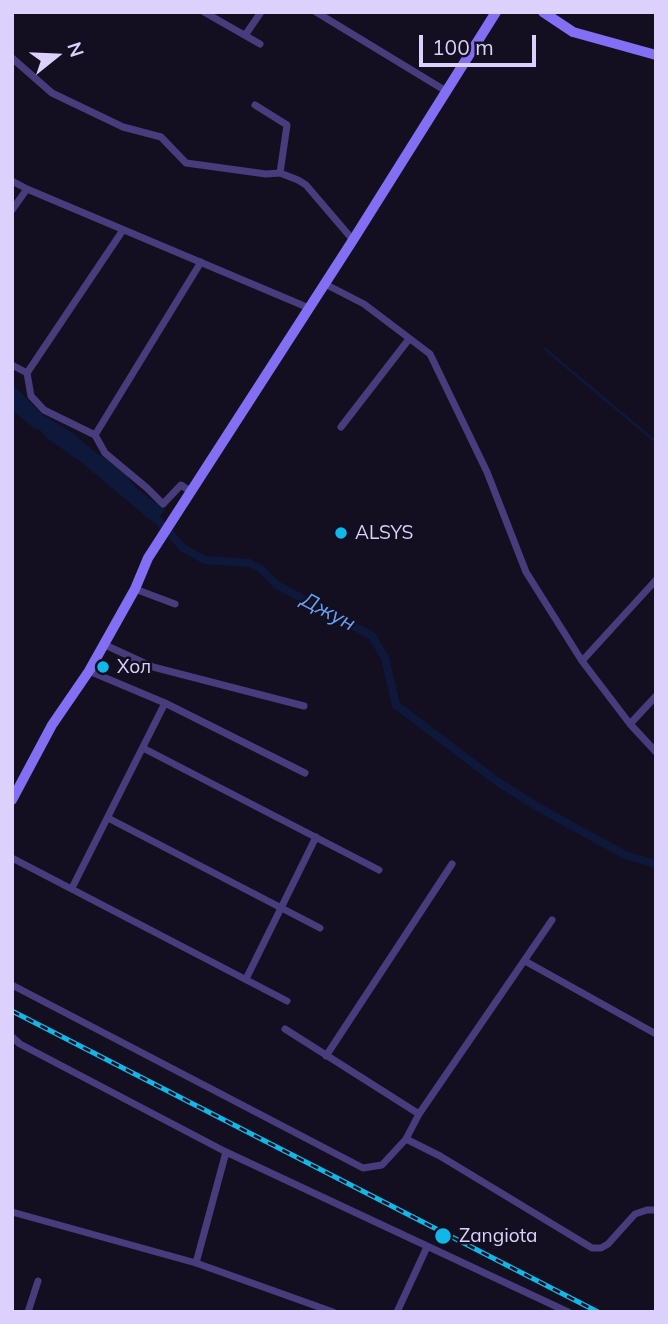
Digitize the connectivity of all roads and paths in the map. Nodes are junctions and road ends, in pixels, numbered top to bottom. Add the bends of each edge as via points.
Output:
1 (204, 12) edge
2 (261, 12) edge
3 (316, 12) edge
4 (496, 12) edge
5 (543, 12) edge
6 (246, 34) junction
7 (260, 44) dead end
8 (656, 55) edge
9 (12, 58) edge
10 (446, 90) junction
11 (255, 105) dead end
12 (279, 173) junction
13 (12, 181) edge
14 (27, 189) junction
15 (12, 210) edge
16 (123, 230) junction
17 (354, 240) junction
18 (201, 262) junction
19 (325, 284) junction
20 (309, 308) junction
21 (409, 339) junction
22 (12, 365) edge
23 (27, 373) junction
24 (341, 427) dead end
25 (95, 435) junction
26 (190, 491) junction
27 (656, 580) edge
28 (135, 589) junction
29 (175, 604) dead end
30 (103, 644) junction
31 (582, 661) junction
32 (89, 671) junction
33 (656, 696) edge
34 (165, 703) junction
35 (304, 706) dead end
36 (629, 724) junction
37 (143, 748) junction
38 (656, 752) edge
39 (305, 773) dead end
40 (12, 800) edge
41 (108, 818) junction
42 (316, 837) junction
43 (12, 858) edge
44 (453, 864) dead end
45 (379, 870) dead end
46 (72, 888) junction
47 (283, 908) junction
48 (552, 920) dead end
49 (320, 928) dead end
50 (525, 961) junction
51 (246, 979) junction
52 (12, 985) edge
53 (288, 1001) dead end
54 (285, 1029) dead end
55 (656, 1034) edge
56 (12, 1037) edge
57 (326, 1056) junction
58 (419, 1114) junction
59 (406, 1139) junction
60 (226, 1152) junction
61 (656, 1210) edge
62 (12, 1212) edge
63 (427, 1247) junction
64 (196, 1263) junction
65 (38, 1281) dead end
66 (554, 1309) edge
67 (27, 1312) edge
68 (333, 1312) edge
69 (397, 1312) edge
70 (568, 1312) edge

1 - 6 street
2 - 6 street
3 - 10 street
4 - 10 main road
5 - 8 main road via 588,37
6 - 7 street
9 - 12 street via 52,93 124,127 161,137 186,163
10 - 17 main road
11 - 12 street via 287,125
12 - 17 street via 306,185
13 - 14 street
14 - 15 street
14 - 16 street
16 - 18 street
16 - 23 street
17 - 19 main road
18 - 20 street
18 - 25 street
19 - 20 main road
19 - 21 street via 363,304
20 - 26 main road
21 - 24 street
21 - 31 street via 430,355 487,472 526,572
22 - 23 street
23 - 25 street via 31,396 44,410
25 - 26 street via 105,453 163,504 181,485
26 - 28 main road via 148,558
27 - 31 street
28 - 29 street
28 - 30 main road
30 - 32 main road
30 - 35 street via 153,667
31 - 36 street
32 - 34 street
32 - 40 main road via 52,725
33 - 36 street
34 - 37 street
34 - 39 street
36 - 38 street
37 - 41 street
37 - 42 street
41 - 46 street
41 - 47 street
42 - 45 street
42 - 47 street
43 - 46 street
44 - 57 street
46 - 51 street
47 - 49 street
47 - 51 street
48 - 50 street
50 - 55 street
50 - 58 street
51 - 53 street
52 - 59 street via 363,1168 382,1165
54 - 57 street
56 - 60 street
57 - 58 street
58 - 59 street
59 - 61 street via 592,1248 608,1244 635,1214
60 - 63 street
60 - 64 street
62 - 64 street
63 - 66 street
63 - 69 street
64 - 68 street
65 - 67 street
66 - 70 street

